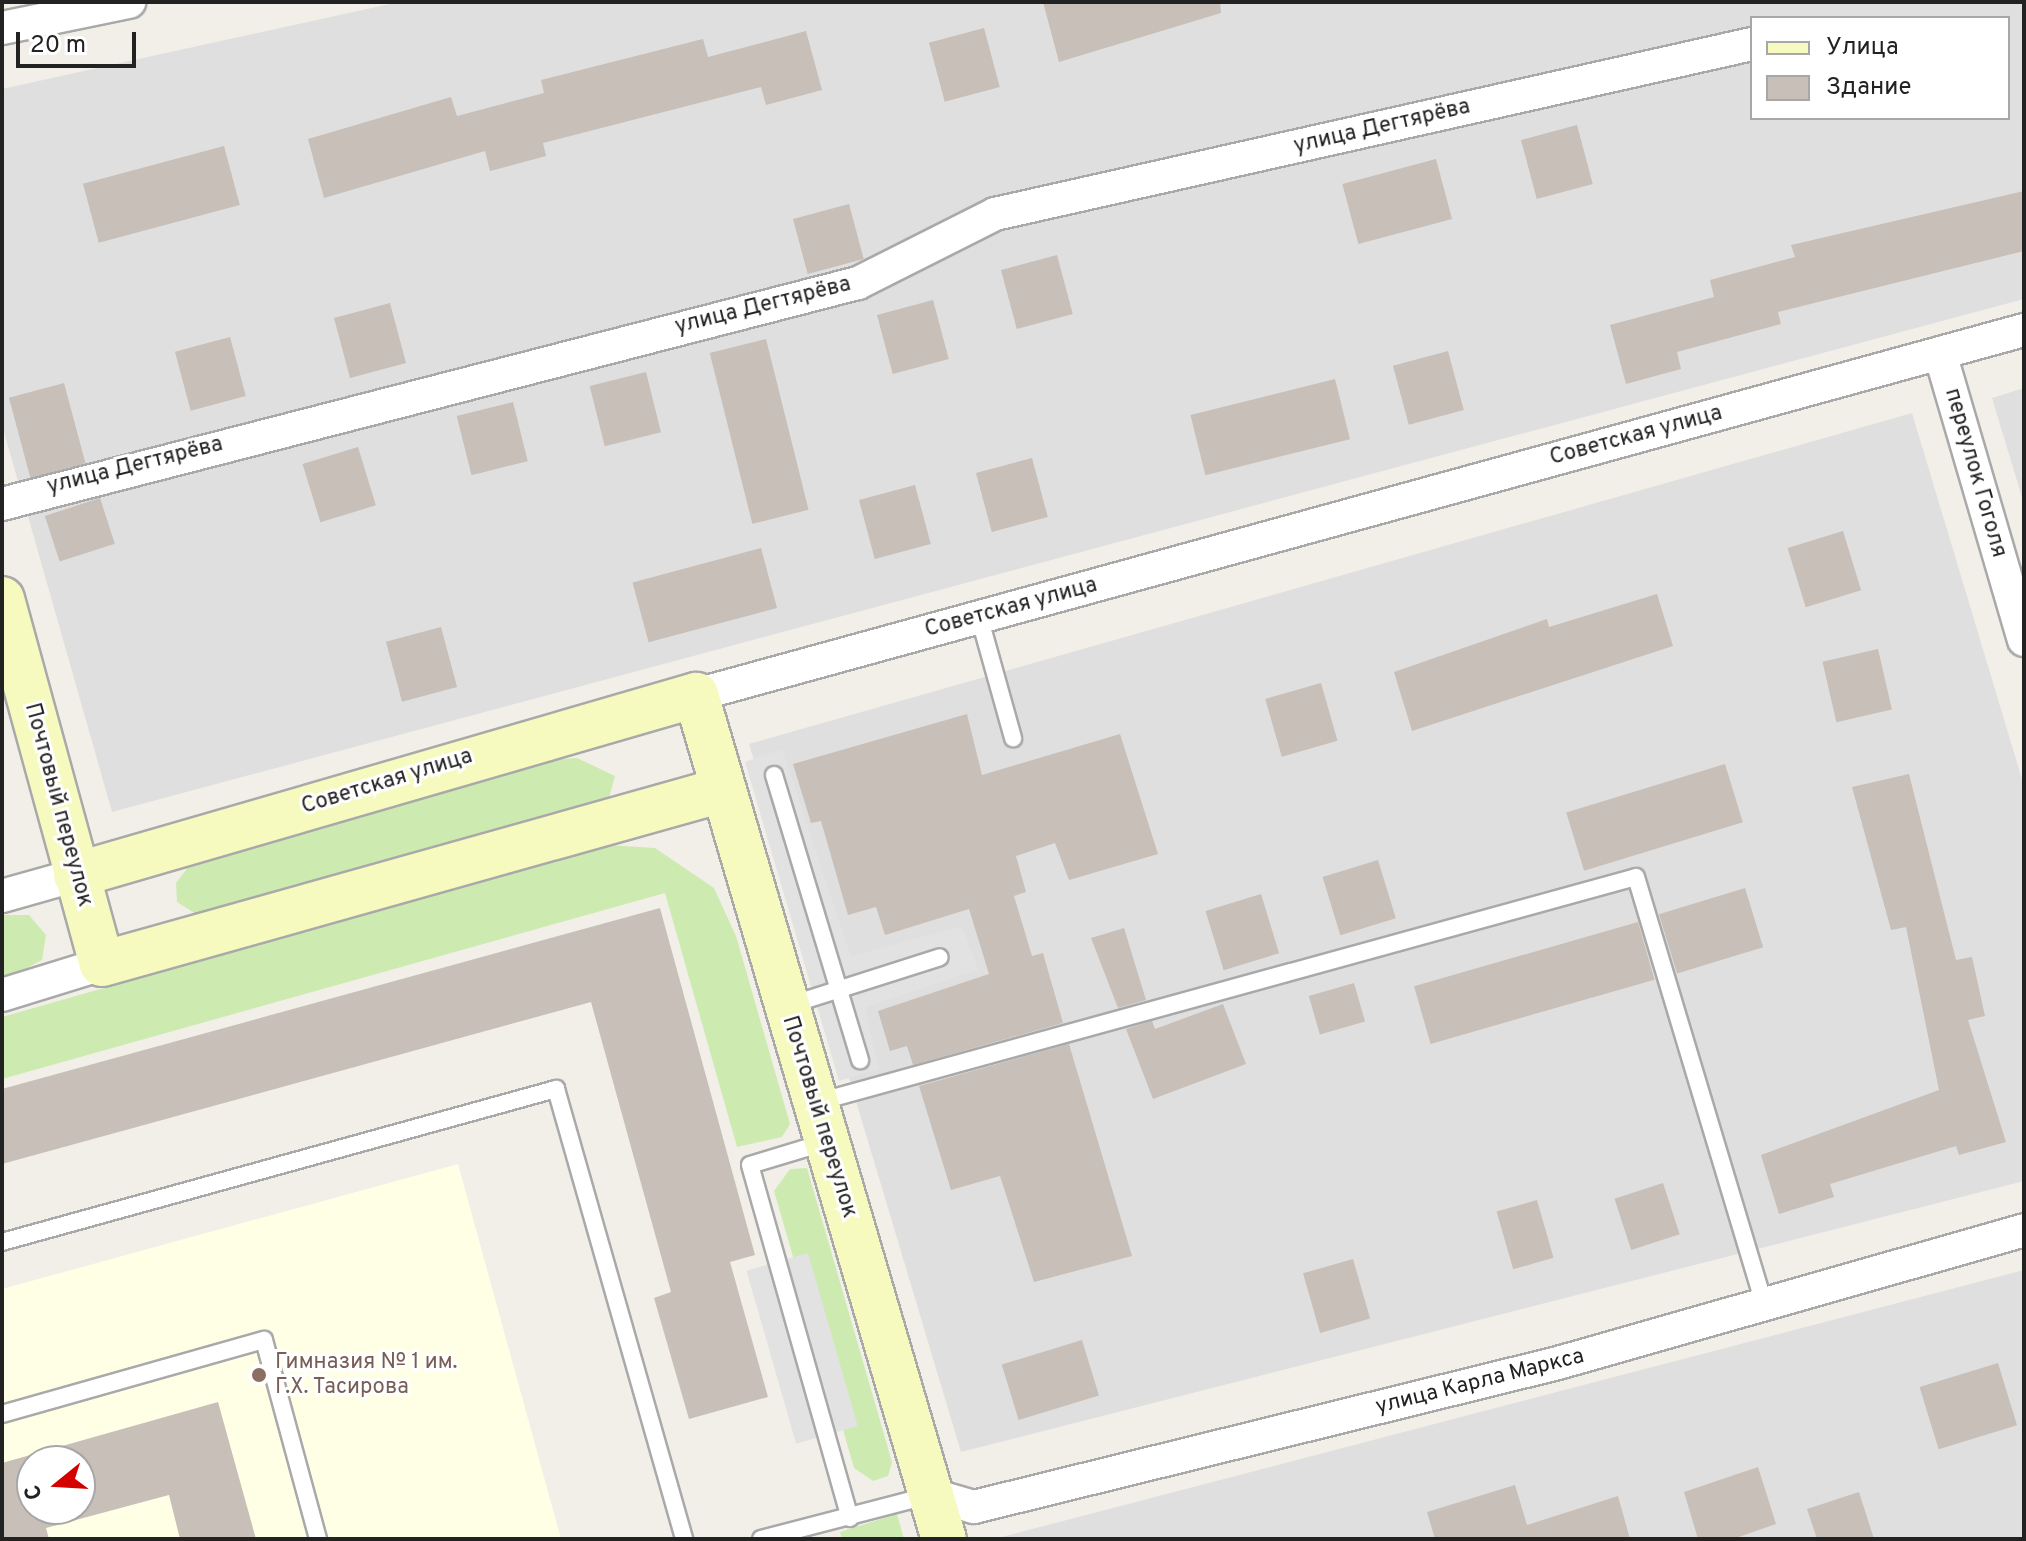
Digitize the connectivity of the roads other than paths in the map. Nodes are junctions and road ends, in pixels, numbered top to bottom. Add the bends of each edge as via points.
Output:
1 (129, 2) edge
2 (2, 28) edge
3 (1750, 44) edge
4 (2024, 330) edge
5 (1940, 353) junction
6 (2, 504) edge
7 (2, 599) edge
8 (979, 616) junction
9 (2024, 640) edge
10 (696, 695) junction
11 (1013, 738) dead end
12 (774, 775) dead end
13 (722, 790) junction
14 (76, 875) junction
15 (2, 896) edge
16 (940, 957) dead end
17 (102, 964) junction
18 (839, 989) junction
19 (2, 995) edge
20 (785, 1006) junction
21 (860, 1060) dead end
22 (820, 1122) junction
23 (2024, 1230) edge
24 (2, 1242) edge
25 (1764, 1304) junction
26 (2, 1414) edge
27 (932, 1495) junction
28 (850, 1518) junction
29 (318, 1539) edge
30 (684, 1539) edge
31 (761, 1539) edge
32 (944, 1539) edge

1 - 2 street
3 - 6 street, улица Дегтярёва via 995,214 858,283
4 - 5 street, Советская улица
5 - 8 street, Советская улица
5 - 9 street, переулок Гоголя
7 - 14 main road, Почтовый переулок
8 - 10 street, Советская улица
8 - 11 lane
10 - 13 main road, Почтовый переулок
10 - 14 main road, Советская улица
12 - 18 lane
13 - 17 main road
13 - 20 main road, Почтовый переулок
14 - 15 street, Советская улица
14 - 17 main road, Почтовый переулок
16 - 18 lane
17 - 19 street
18 - 20 lane
18 - 21 lane
20 - 22 main road, Почтовый переулок
22 - 25 lane via 1636,877
22 - 27 main road, Почтовый переулок
22 - 28 lane via 750,1165
23 - 25 street, улица Карла Маркса
24 - 30 lane via 556,1089
25 - 27 street, улица Карла Маркса via 1558,1363 974,1507
26 - 29 lane via 264,1340
27 - 28 lane
27 - 32 main road, Почтовый переулок
28 - 31 lane

